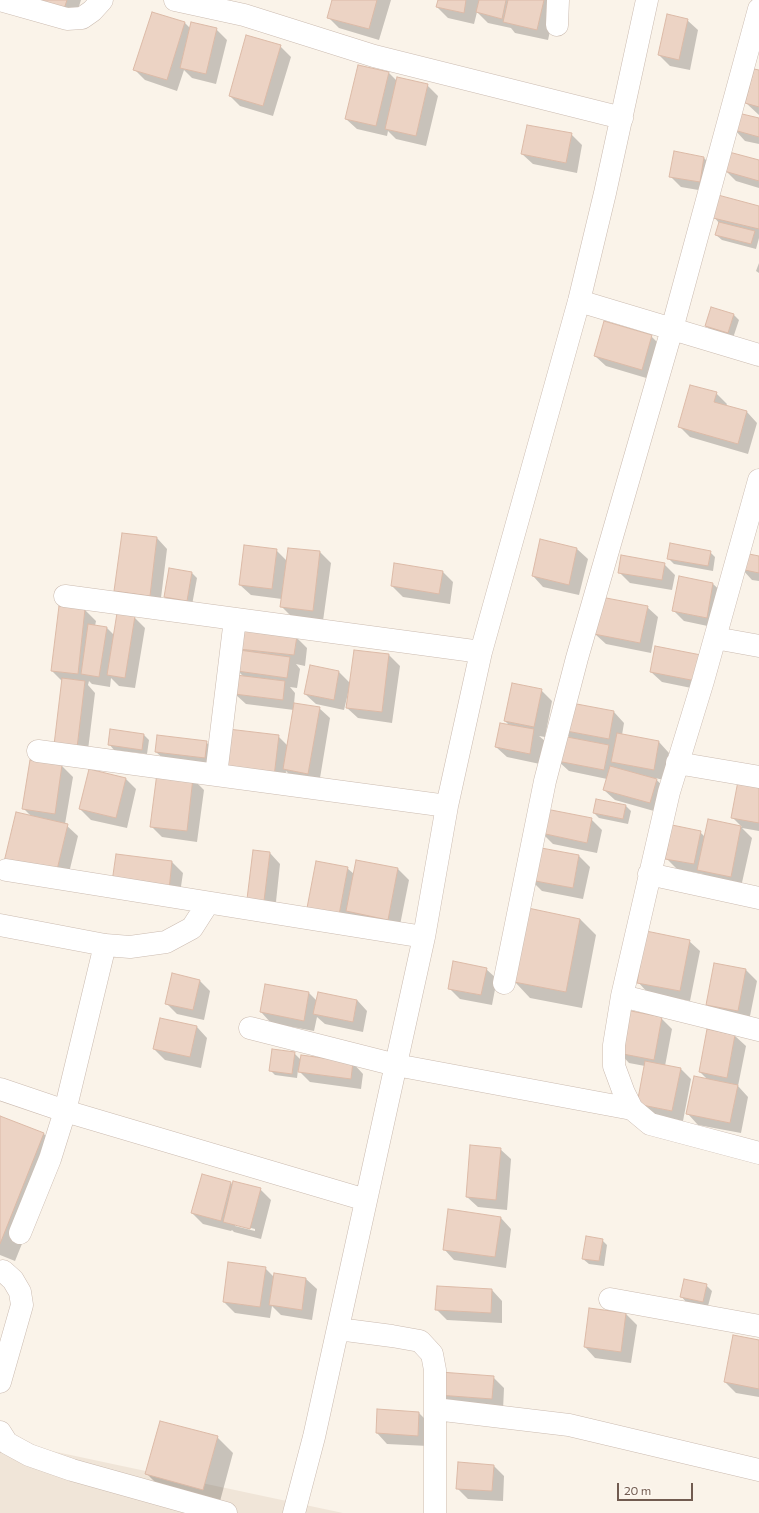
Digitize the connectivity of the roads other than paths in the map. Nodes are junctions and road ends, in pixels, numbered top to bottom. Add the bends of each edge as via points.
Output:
1 (0, 0) edge
2 (102, 0) edge
3 (175, 0) edge
4 (558, 0) edge
5 (648, 0) edge
6 (759, 9) edge
7 (557, 25) dead end
8 (622, 118) junction
9 (578, 301) junction
10 (672, 329) junction
11 (759, 355) edge
12 (759, 480) edge
13 (65, 596) dead end
14 (234, 619) junction
15 (715, 638) junction
16 (759, 646) edge
17 (481, 652) junction
18 (38, 751) dead end
19 (677, 763) junction
20 (216, 775) junction
21 (759, 777) edge
22 (447, 806) junction
23 (6, 870) dead end
24 (649, 874) junction
25 (759, 898) edge
26 (208, 903) junction
27 (0, 925) edge
28 (424, 937) junction
29 (105, 945) junction
30 (504, 983) dead end
31 (622, 996) junction
32 (250, 1028) dead end
33 (759, 1030) edge
34 (396, 1065) junction
35 (0, 1089) edge
36 (632, 1109) junction
37 (65, 1111) junction
38 (759, 1154) edge
39 (366, 1200) junction
40 (20, 1234) dead end
41 (3, 1271) dead end
42 (610, 1299) dead end
43 (759, 1326) edge
44 (338, 1329) junction
45 (0, 1382) edge
46 (435, 1409) junction
47 (0, 1432) edge
48 (759, 1470) edge
49 (226, 1513) edge
50 (294, 1513) edge
51 (435, 1513) edge

1 - 2 street via 67,18 82,18
3 - 8 street via 244,16 374,56
4 - 7 street
5 - 8 street
6 - 10 street
8 - 9 street
9 - 10 street
9 - 17 street
10 - 11 street
10 - 30 street via 576,658 545,781
12 - 15 street
13 - 14 street
14 - 17 street
14 - 20 street
15 - 16 street
15 - 19 street
17 - 22 street
18 - 20 street
19 - 21 street
19 - 24 street
20 - 22 street
22 - 28 street
23 - 26 street
24 - 25 street
24 - 31 street
26 - 28 street
26 - 29 street via 192,928 166,942 130,947
27 - 29 street
28 - 34 street
29 - 37 street
31 - 33 street
31 - 36 street via 614,1045 614,1066
32 - 34 street
34 - 36 street
34 - 39 street
35 - 37 street
36 - 38 street via 650,1124
37 - 39 street
37 - 40 street via 50,1159
39 - 44 street
41 - 45 street via 13,1280 20,1292 22,1305
42 - 43 street
44 - 46 street via 420,1342 432,1354 435,1370
44 - 50 street
46 - 48 street via 568,1424
46 - 51 street
47 - 49 street via 7,1443 29,1455 72,1470

